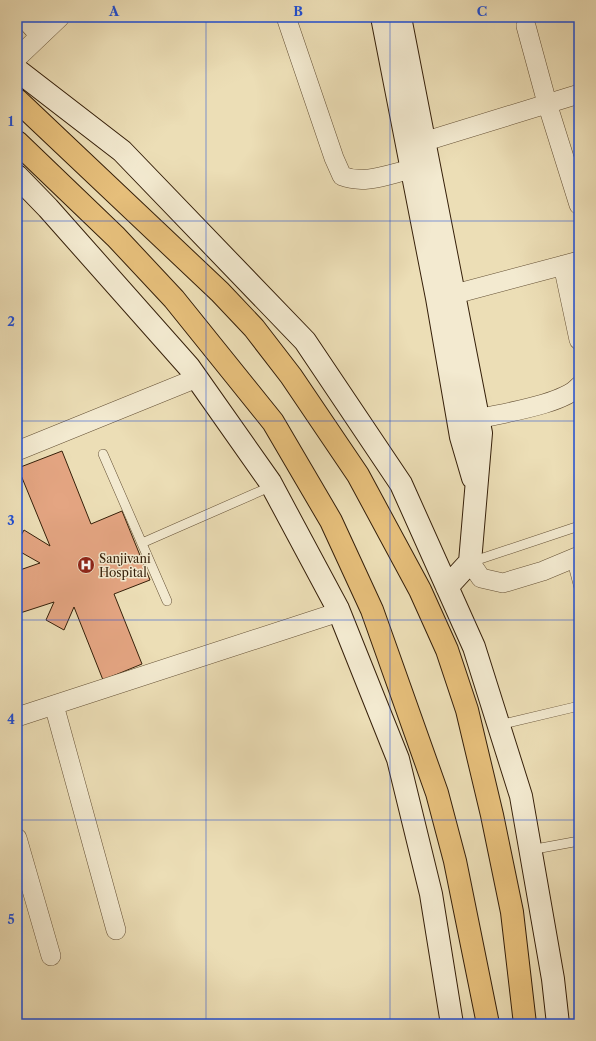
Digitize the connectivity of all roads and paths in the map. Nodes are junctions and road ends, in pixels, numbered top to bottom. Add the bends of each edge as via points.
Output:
1 (22, 17) edge
2 (60, 17) edge
3 (286, 17) edge
4 (382, 17) edge
5 (400, 17) edge
6 (526, 26) dead end
7 (40, 36) junction
8 (17, 58) edge
9 (17, 70) edge
10 (579, 94) edge
11 (17, 100) edge
12 (547, 103) junction
13 (17, 142) edge
14 (416, 144) junction
15 (412, 169) junction
16 (17, 176) edge
17 (579, 205) edge
18 (571, 263) edge
19 (455, 294) junction
20 (579, 340) edge
21 (197, 378) junction
22 (579, 386) edge
23 (478, 418) junction
24 (17, 451) edge
25 (103, 454) dead end
26 (272, 486) junction
27 (476, 489) junction
28 (579, 526) edge
29 (142, 543) junction
30 (470, 562) junction
31 (577, 563) edge
32 (447, 586) junction
33 (579, 588) edge
34 (167, 601) dead end
35 (339, 612) junction
36 (54, 705) junction
37 (579, 706) edge
38 (17, 717) edge
39 (499, 725) junction
40 (17, 838) edge
41 (579, 840) edge
42 (530, 850) junction
43 (116, 930) dead end
44 (50, 956) dead end
45 (452, 1024) edge
46 (488, 1024) edge
47 (525, 1024) edge
48 (558, 1024) edge

1 - 7 street
2 - 7 street
3 - 15 street via 342,176 353,180 366,180
4 - 14 street
5 - 14 street
6 - 12 street
7 - 8 street
9 - 32 street via 122,151 305,341 402,484
10 - 12 street
11 - 47 highway via 220,292 254,328 291,376 358,475 420,590 447,650 467,710 512,912
12 - 14 street
12 - 17 street
13 - 46 highway via 116,237 174,299 273,422 331,521 372,610 437,793 455,861
14 - 15 street
14 - 19 street
15 - 27 street via 462,437
16 - 21 street
18 - 19 street
18 - 20 street
19 - 23 street
21 - 24 street
21 - 26 street
22 - 23 street via 561,399
23 - 27 street via 481,439
25 - 29 lane
26 - 29 lane
26 - 35 street
27 - 30 street
28 - 30 lane
29 - 34 lane
30 - 31 street via 482,578 503,583
30 - 32 street
31 - 33 lane
32 - 39 street via 474,647
35 - 36 street
35 - 45 street via 398,760 431,894
36 - 38 street
36 - 43 street
37 - 39 lane
39 - 42 street via 521,796
40 - 44 street
41 - 42 lane
42 - 48 street

